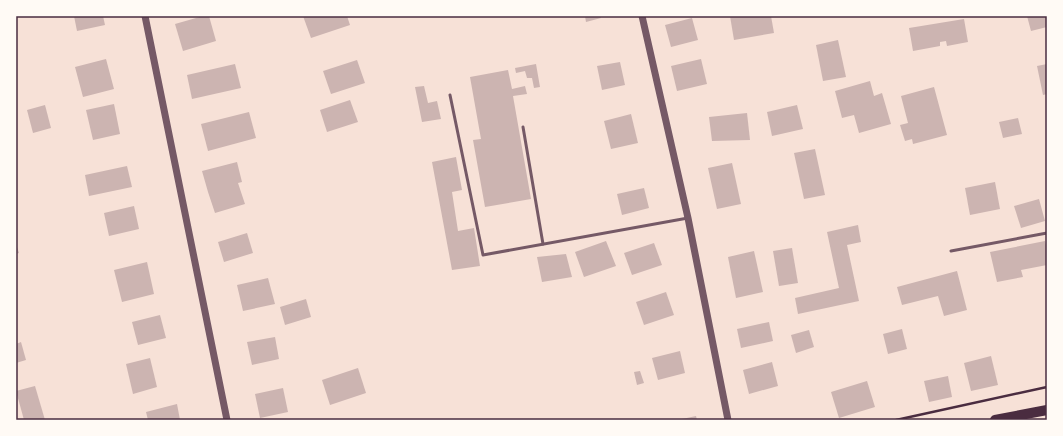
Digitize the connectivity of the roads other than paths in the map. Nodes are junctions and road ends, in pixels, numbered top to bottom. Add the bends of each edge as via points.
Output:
1 (145, 16) edge
2 (642, 16) edge
3 (450, 95) dead end
4 (523, 127) dead end
5 (688, 218) junction
6 (1047, 233) edge
7 (543, 244) junction
8 (951, 251) dead end
9 (1047, 410) edge
10 (227, 420) edge
11 (728, 420) edge
12 (995, 420) edge

1 - 10 street
2 - 5 street
3 - 7 lane via 482,255
4 - 7 lane
5 - 7 lane
5 - 11 street
6 - 8 lane
9 - 12 main road

